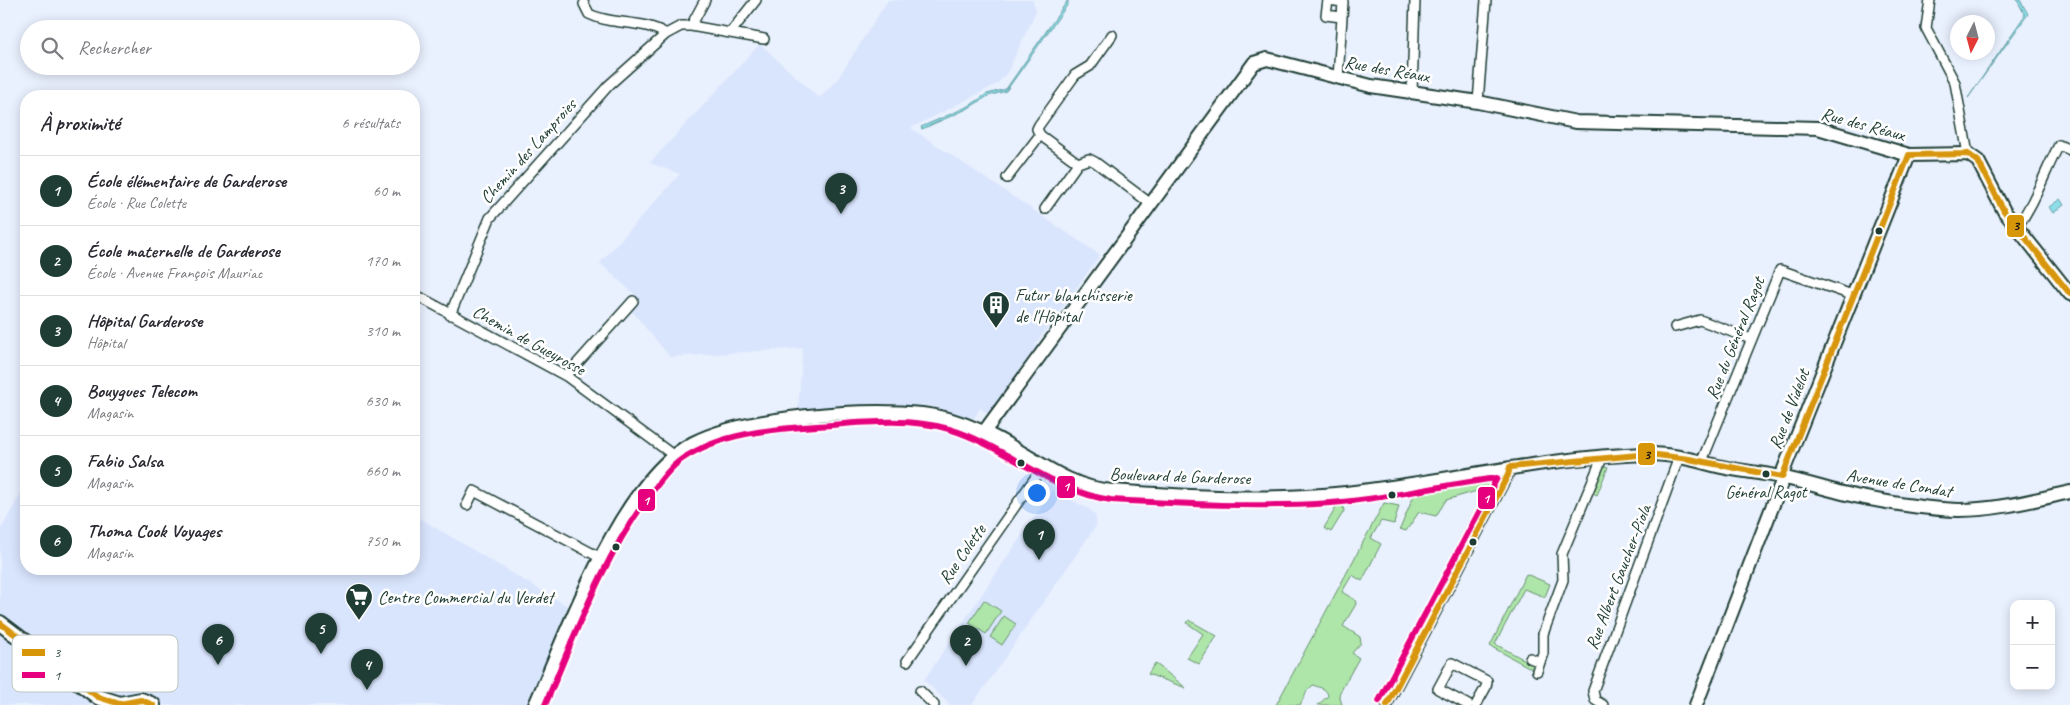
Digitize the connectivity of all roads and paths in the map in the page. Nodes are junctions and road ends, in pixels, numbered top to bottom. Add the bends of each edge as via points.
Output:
1 (705, 0) edge
2 (756, 0) edge
3 (1328, 0) edge
4 (1415, 0) edge
5 (1486, 0) edge
6 (1930, 0) edge
7 (584, 4) dead end
8 (1341, 17) junction
9 (691, 26) junction
10 (730, 33) junction
11 (666, 34) junction
12 (1112, 34) dead end
13 (764, 39) dead end
14 (1338, 78) junction
15 (1412, 92) junction
16 (1478, 102) junction
17 (1040, 134) junction
18 (2070, 150) edge
19 (1968, 154) junction
20 (1909, 155) junction
21 (1078, 163) junction
22 (1007, 178) dead end
23 (1151, 204) junction
24 (1046, 209) dead end
25 (2017, 227) junction
26 (2070, 294) edge
27 (1852, 295) junction
28 (420, 298) edge
29 (633, 301) dead end
30 (450, 315) junction
31 (1675, 327) dead end
32 (1751, 339) junction
33 (566, 376) junction
34 (984, 432) junction
35 (673, 456) junction
36 (1602, 458) junction
37 (1679, 458) junction
38 (1702, 461) junction
39 (1044, 466) junction
40 (1510, 467) junction
41 (1782, 477) junction
42 (2070, 492) edge
43 (467, 505) dead end
44 (601, 558) junction
45 (0, 623) edge
46 (0, 632) edge
47 (16, 635) edge
48 (12, 641) edge
49 (1530, 658) dead end
50 (907, 661) dead end
51 (81, 692) edge
52 (91, 692) edge
53 (920, 692) dead end
54 (131, 704) edge
55 (98, 705) edge
56 (153, 705) edge
57 (535, 705) edge
58 (934, 705) edge
59 (1387, 705) edge
60 (1468, 705) edge
61 (1476, 705) edge
62 (1603, 705) edge
63 (1696, 705) edge

1 - 9 street
2 - 10 street
3 - 8 street via 1343,2
3 - 8 street via 1326,15
4 - 15 street
5 - 16 street
6 - 19 street via 1926,28 1955,83
7 - 11 street via 589,14 598,18 656,27
8 - 14 street
9 - 10 street, Chemin des Lamproies
9 - 11 street, Chemin des Lamproies via 681,26
10 - 13 street, Chemin des Lamproies
11 - 30 street, Chemin des Lamproies via 609,85 490,218
12 - 17 street via 1090,66 1074,75 1039,125
14 - 15 street, Rue des Réaux
14 - 23 street, Rue des Réaux via 1268,59 1254,63
15 - 16 street, Rue des Réaux
16 - 20 street, Rue des Réaux via 1576,122 1818,128
17 - 21 street
17 - 22 street
18 - 25 street via 2059,145 2044,174 2040,191
19 - 20 street, Rue des Réaux
19 - 25 street via 1978,161 2004,211
20 - 27 street, Rue de Videlot
21 - 23 street via 1089,159
21 - 24 street
23 - 34 street, Rue des Réaux
25 - 26 street
27 - 32 street, Rue du Général Ragot via 1780,270
27 - 41 street, Rue de Videlot
28 - 30 street, Chemin de Gueyrosse
29 - 33 street
30 - 33 street, Chemin de Gueyrosse
31 - 32 street via 1700,320
32 - 38 street, Rue du Général Ragot
33 - 35 street, Chemin de Gueyrosse
34 - 35 street, Boulevard de Garderose via 926,415 824,416 736,428 706,437
34 - 39 street, Boulevard de Garderose
35 - 44 street, Boulevard de Garderose via 628,507
36 - 37 street, Boulevard de Garderose via 1649,454
36 - 40 street, Boulevard de Garderose
36 - 49 street via 1562,554 1564,580 1542,634 1543,653 1538,666
37 - 38 street, Boulevard de Garderose
37 - 62 street, Rue Albert Gaucher-Piola via 1593,691 1595,700
38 - 41 street, Boulevard de Garderose
39 - 40 street, Boulevard de Garderose via 1101,490 1247,496 1352,492
39 - 50 street, Rue Colette
40 - 59 street
41 - 42 street, Avenue de Condat via 1863,498 1961,510 2013,504
41 - 63 street, Rue de Videlot
43 - 44 street via 474,491
44 - 57 street, Boulevard de Garderose
45 - 47 main road
46 - 48 main road
51 - 55 main road
52 - 54 main road via 120,704
53 - 58 street
54 - 56 main road via 141,700
60 - 61 street via 1438,689 1452,663 1486,681 1486,688

